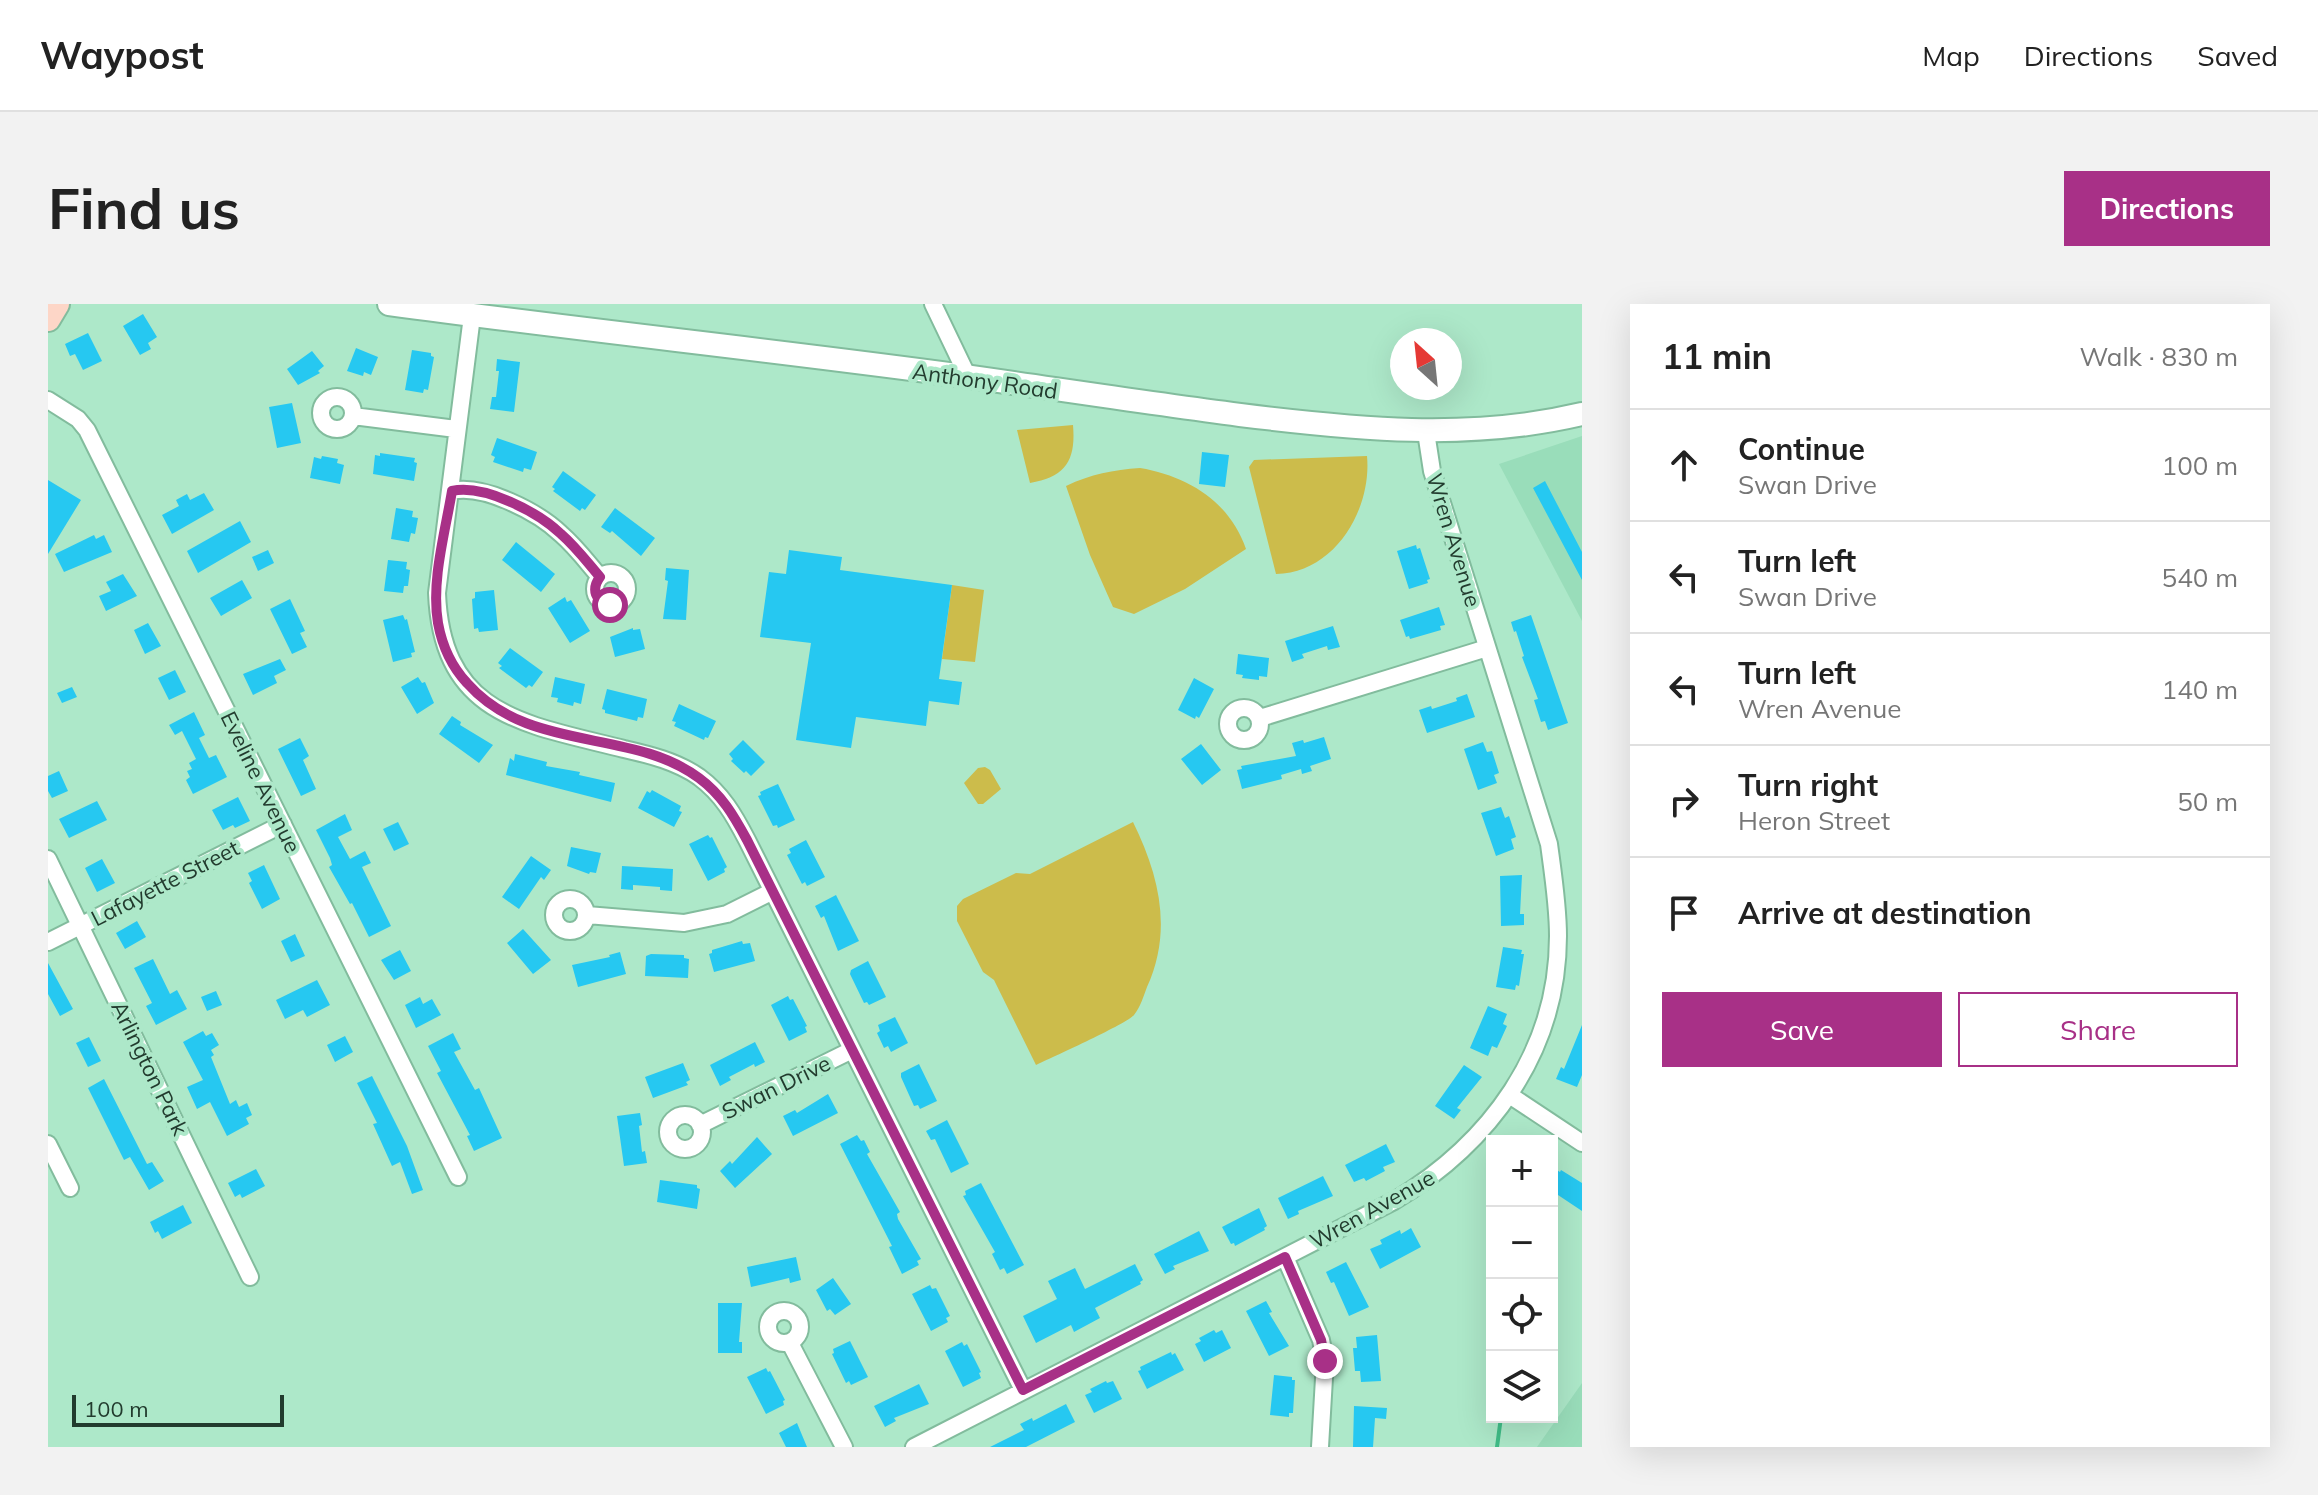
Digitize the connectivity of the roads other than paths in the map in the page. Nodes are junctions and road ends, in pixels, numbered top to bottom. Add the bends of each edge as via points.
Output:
1 (57, 304) edge
2 (389, 304) edge
3 (933, 304) edge
4 (472, 316) junction
5 (48, 319) edge
6 (968, 377) junction
7 (48, 400) edge
8 (1582, 414) edge
9 (353, 416) dead end
10 (456, 429) junction
11 (1426, 432) junction
12 (452, 491) junction
13 (600, 577) dead end
14 (1487, 648) junction
15 (1260, 718) dead end
16 (283, 824) junction
17 (48, 859) edge
18 (771, 892) junction
19 (587, 915) dead end
20 (81, 925) junction
21 (48, 942) edge
22 (852, 1050) junction
23 (1511, 1096) junction
24 (700, 1125) dead end
25 (1582, 1143) edge
26 (48, 1144) edge
27 (458, 1177) dead end
28 (70, 1188) dead end
29 (1285, 1257) junction
30 (250, 1277) dead end
31 (790, 1343) dead end
32 (1023, 1390) junction
33 (844, 1447) edge
34 (914, 1447) edge
35 (1320, 1447) edge

1 - 5 main road
2 - 4 street, Anthony Road
3 - 6 street
4 - 6 street, Anthony Road
4 - 10 street, Swan Drive
6 - 11 street, Anthony Road via 1283,420
7 - 16 street, Eveline Avenue via 87,430
8 - 11 street, Anthony Road via 1509,427
9 - 10 street
10 - 12 street, Swan Drive
11 - 14 street, Wren Avenue via 1432,471
12 - 13 street via 505,500 546,521
12 - 18 street, Swan Drive via 437,593 441,636 458,673 496,710 522,723 653,756 698,776 731,811
14 - 15 street
14 - 23 street, Wren Avenue via 1549,844 1557,900 1552,990 1541,1031
16 - 20 street, Lafayette Street
16 - 27 street, Eveline Avenue
17 - 20 street, Arlington Park
18 - 19 street via 727,914 684,923
18 - 22 street, Swan Drive
20 - 21 street, Lafayette Street
20 - 30 street, Arlington Park
22 - 24 street, Swan Drive
22 - 32 street, Swan Drive
23 - 25 street
23 - 29 street, Wren Avenue via 1464,1151 1424,1183
26 - 28 street
29 - 32 street, Wren Avenue
29 - 35 street via 1325,1361
31 - 33 street
32 - 34 street, Wren Avenue

